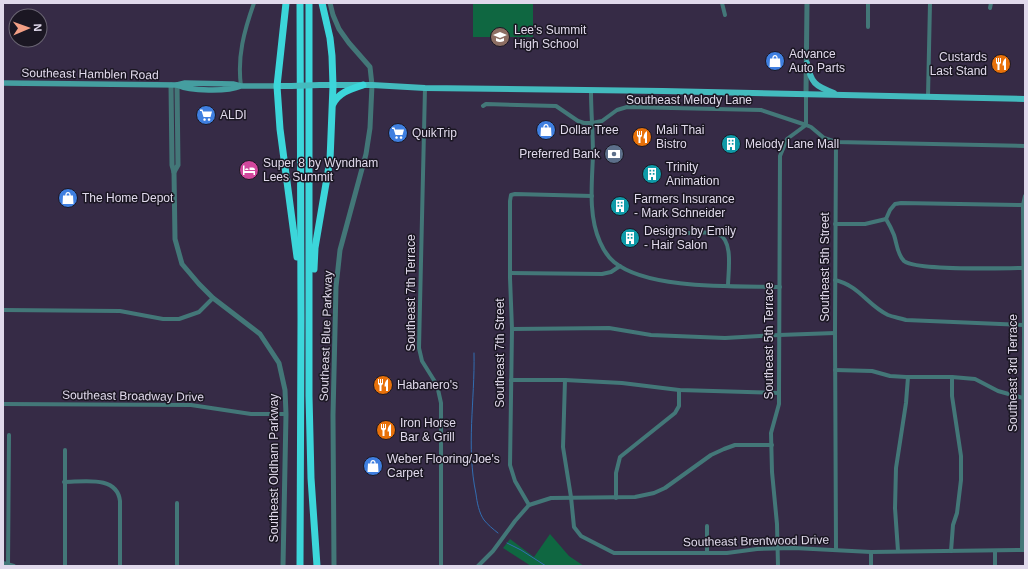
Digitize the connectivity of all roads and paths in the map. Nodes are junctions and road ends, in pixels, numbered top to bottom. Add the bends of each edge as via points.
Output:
1 (254, 3) edge
2 (286, 3) edge
3 (300, 3) edge
4 (308, 3) edge
5 (322, 3) edge
6 (330, 3) edge
7 (722, 3) edge
8 (807, 3) edge
9 (868, 3) edge
10 (930, 3) edge
11 (991, 3) edge
12 (990, 8) dead end
13 (725, 15) dead end
14 (868, 27) dead end
15 (807, 63) junction
16 (3, 83) edge
17 (174, 85) junction
18 (363, 85) junction
19 (372, 85) junction
20 (240, 86) junction
21 (277, 86) junction
22 (333, 86) junction
23 (425, 88) junction
24 (591, 91) junction
25 (806, 94) junction
26 (837, 95) junction
27 (928, 96) junction
28 (1025, 99) edge
29 (332, 106) junction
30 (483, 106) dead end
31 (592, 123) junction
32 (806, 125) junction
33 (836, 142) junction
34 (1025, 146) edge
35 (592, 196) junction
36 (1025, 196) edge
37 (1024, 205) junction
38 (886, 219) junction
39 (835, 224) junction
40 (690, 233) dead end
41 (620, 266) junction
42 (1024, 268) junction
43 (510, 273) junction
44 (835, 280) junction
45 (728, 286) junction
46 (780, 287) junction
47 (213, 298) junction
48 (309, 303) junction
49 (3, 310) edge
50 (301, 319) junction
51 (1024, 325) junction
52 (512, 329) junction
53 (835, 333) junction
54 (779, 335) junction
55 (1024, 362) edge
56 (836, 370) junction
57 (908, 377) junction
58 (952, 377) junction
59 (511, 380) junction
60 (565, 380) junction
61 (679, 390) junction
62 (780, 393) junction
63 (1023, 398) junction
64 (3, 404) edge
65 (286, 414) junction
66 (9, 436) dead end
67 (772, 445) junction
68 (65, 450) dead end
69 (64, 482) junction
70 (1024, 487) edge
71 (572, 497) junction
72 (616, 498) junction
73 (177, 503) dead end
74 (529, 505) junction
75 (707, 526) dead end
76 (778, 548) junction
77 (836, 549) junction
78 (1024, 550) edge
79 (898, 551) junction
80 (951, 551) junction
81 (995, 551) junction
82 (871, 552) junction
83 (707, 554) junction
84 (3, 563) edge
85 (8, 565) edge
86 (14, 566) edge
87 (65, 566) edge
88 (120, 566) edge
89 (177, 566) edge
90 (283, 566) edge
91 (300, 566) edge
92 (316, 566) edge
93 (334, 566) edge
94 (441, 566) edge
95 (478, 566) edge
96 (778, 566) edge
97 (871, 566) edge
98 (995, 566) edge

1 - 20 street via 240,53
2 - 21 highway
3 - 50 highway
4 - 48 highway
5 - 22 highway via 330,38
6 - 19 street, Southeast Blue Parkway via 344,36 370,67
7 - 13 street
8 - 15 street
9 - 14 street
10 - 27 street
11 - 12 street
15 - 25 street
15 - 26 main road via 815,84
16 - 17 main road, Southeast Hamblen Road
17 - 20 main road, Southeast Hamblen Road via 190,83
17 - 47 street, Southeast Oldham Parkway via 178,165 174,172 175,240 182,264
18 - 19 main road
18 - 22 main road
18 - 29 highway via 340,95
19 - 23 main road
19 - 93 street, Southeast Blue Parkway via 366,154 340,250 336,287 333,415
20 - 21 main road, Southeast Hamblen Road
21 - 22 main road, bridge
21 - 50 highway via 280,130 296,248 298,311
22 - 29 highway
23 - 24 main road
23 - 94 street, Southeast 7th Terrace via 419,348 422,361 437,385 441,403
24 - 25 main road
24 - 31 street
25 - 26 main road
25 - 32 street
26 - 27 main road
27 - 28 main road
29 - 48 highway via 330,160 315,248 312,296
30 - 31 street via 556,106 578,121
31 - 32 street, Southeast Melody Lane via 602,121 617,110 627,107 761,110
31 - 35 street
32 - 33 street via 824,138
32 - 46 street, Southeast 5th Terrace via 787,139 780,156
33 - 34 street
33 - 39 street, Southeast 5th Street
35 - 41 street via 595,226 600,241 609,256
35 - 43 street, Southeast 7th Street via 511,195
36 - 37 street, Southeast 3rd Terrace
37 - 38 street via 901,203 895,204
37 - 42 street, Southeast 3rd Terrace
38 - 39 street via 865,224
38 - 42 street via 898,251 903,260 910,264 930,267
39 - 44 street, Southeast 5th Street
40 - 45 street via 717,234 725,240 728,249
41 - 43 street via 602,274
41 - 45 street via 655,279
42 - 51 street, Southeast 3rd Terrace
43 - 52 street, Southeast 7th Street
44 - 51 street via 845,282 888,315 906,320
44 - 53 street, Southeast 5th Street
45 - 46 street
46 - 54 street, Southeast 5th Terrace
47 - 49 street via 198,312 179,319 163,319 120,311
47 - 65 street, Southeast Oldham Parkway via 260,334 279,363 285,390
48 - 92 highway via 311,478
50 - 91 highway
51 - 55 street, Southeast 3rd Terrace
52 - 54 street via 609,328 651,335 725,338
52 - 59 street, Southeast 7th Street
53 - 54 street
53 - 56 street, Southeast 5th Street
54 - 62 street, Southeast 5th Terrace
55 - 63 street, Southeast 3rd Terrace
56 - 57 street via 872,371
56 - 77 street, Southeast 5th Street
57 - 58 street
57 - 79 street via 896,468
58 - 63 street via 975,379
58 - 80 street via 961,456 961,480
59 - 60 street
59 - 74 street, Southeast 7th Street via 510,465 515,481
60 - 61 street
60 - 71 street, Southeast Brentwood Drive via 563,447
61 - 62 street
61 - 72 street via 679,406 676,413 620,457 616,473
62 - 67 street, Southeast 5th Terrace via 771,433
63 - 70 street, Southeast 3rd Terrace
64 - 65 street, Southeast Broadway Drive via 191,405 251,414
65 - 90 street, Southeast Oldham Parkway
66 - 85 street
67 - 72 street via 735,445 724,448 665,488 654,493
67 - 76 street, Southeast 5th Terrace
68 - 69 street
69 - 87 street
69 - 88 street via 104,482 117,491 120,501
70 - 78 street, Southeast 3rd Terrace
71 - 72 street
71 - 74 street via 551,498
71 - 83 street, Southeast Brentwood Drive via 574,527 581,536 614,553
73 - 89 street
74 - 95 street
75 - 83 street
76 - 77 street, Southeast Brentwood Drive
76 - 83 street, Southeast Brentwood Drive
76 - 96 street, Southeast 5th Terrace
77 - 82 street, Southeast Brentwood Drive
78 - 81 street, Southeast Brentwood Drive
79 - 80 street, Southeast Brentwood Drive
79 - 82 street, Southeast Brentwood Drive
80 - 81 street, Southeast Brentwood Drive
81 - 98 street
82 - 97 street
84 - 85 street
85 - 86 street

